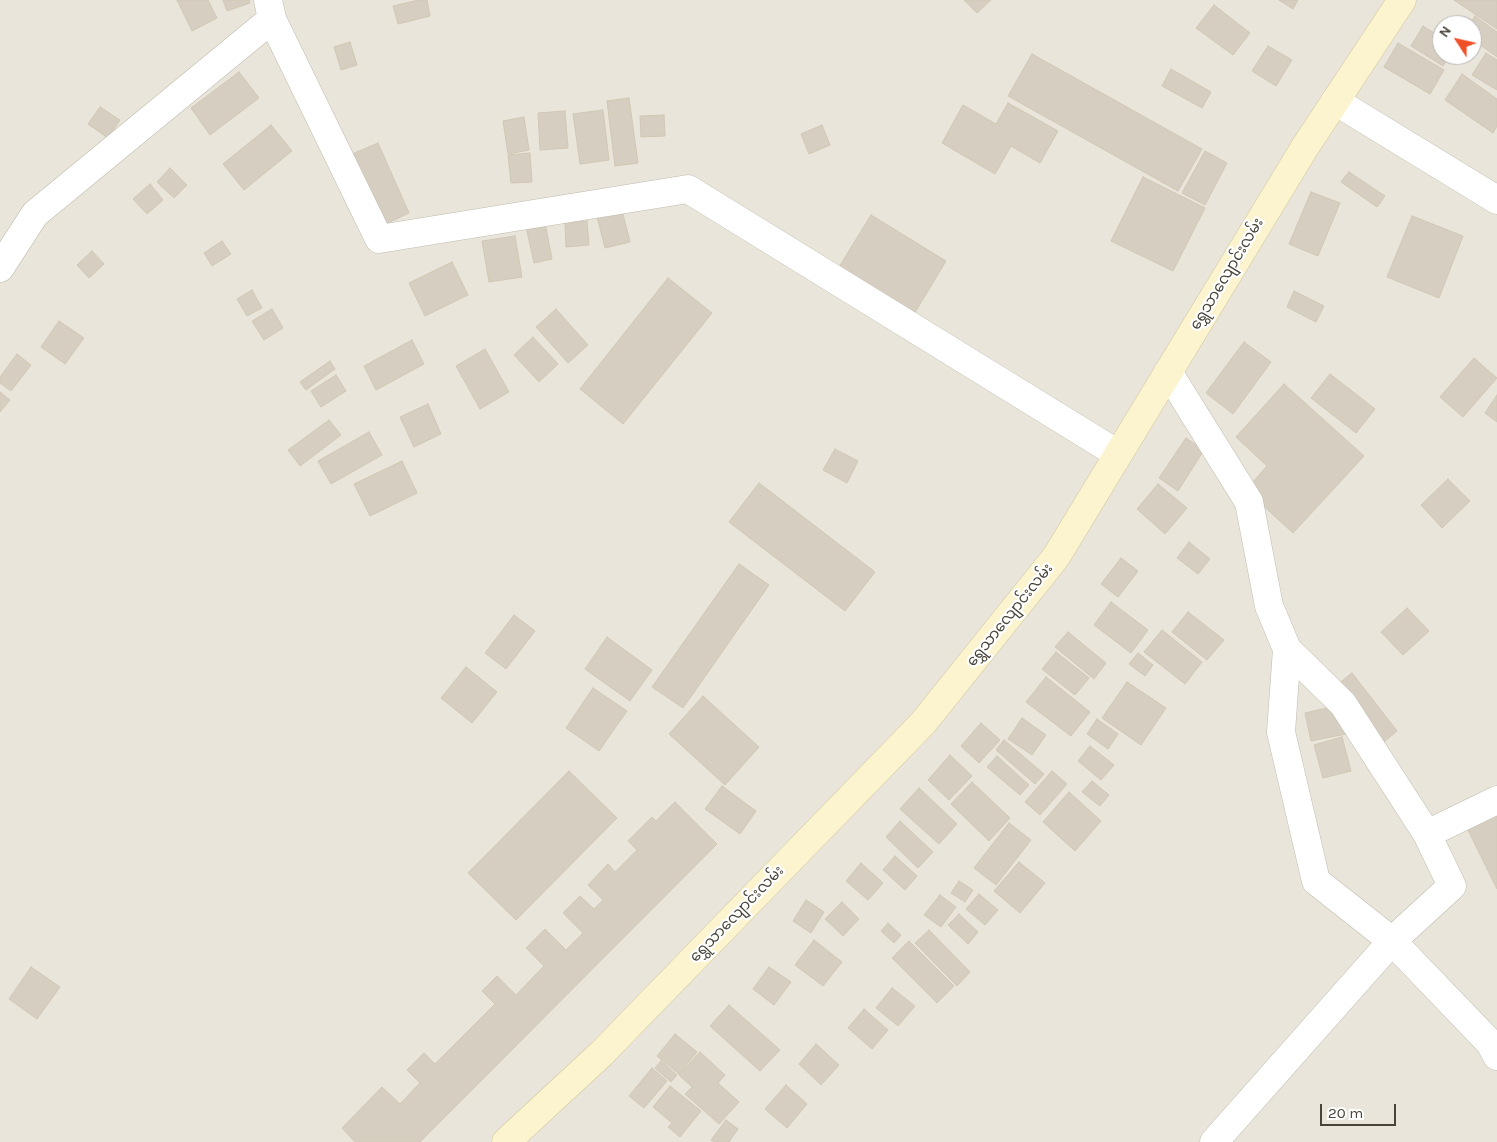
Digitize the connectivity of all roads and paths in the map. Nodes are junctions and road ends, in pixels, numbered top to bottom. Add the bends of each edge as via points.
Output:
1 (1402, 0) edge
2 (270, 10) edge
3 (1335, 101) junction
4 (1497, 200) edge
5 (0, 268) edge
6 (1168, 372) junction
7 (1118, 454) junction
8 (1287, 649) junction
9 (1497, 800) edge
10 (1427, 834) junction
11 (1392, 941) junction
12 (1497, 1056) edge
13 (506, 1142) edge
14 (1214, 1142) edge

1 - 3 street, ရွှေသာလျောင်းလမ်း
2 - 5 street via 35,214
2 - 7 street via 380,239 688,189
3 - 4 street
3 - 6 street, ရွှေသာလျောင်းလမ်း
6 - 7 street, ရွှေသာလျောင်းလမ်း
6 - 8 street via 1248,502 1269,606
7 - 13 street, ရွှေသာလျောင်းလမ်း via 1056,556 923,723 601,1054
8 - 10 street via 1343,704
8 - 11 street via 1281,732 1316,881
9 - 10 street
10 - 11 street via 1452,886
11 - 12 street via 1490,1043
11 - 14 street

